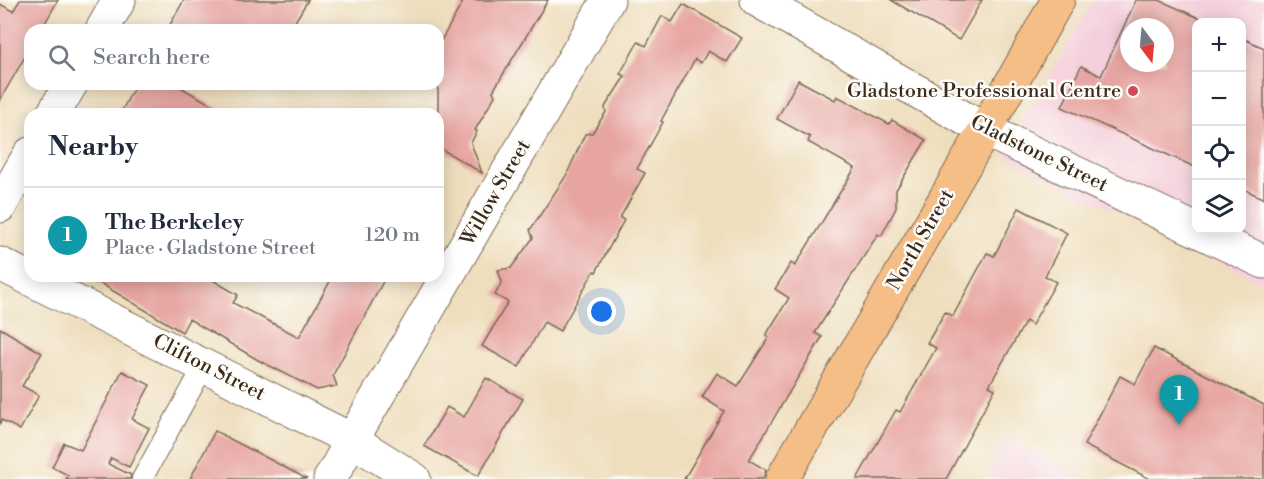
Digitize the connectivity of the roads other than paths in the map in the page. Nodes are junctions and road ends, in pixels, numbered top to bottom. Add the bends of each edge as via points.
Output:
1 (119, 0) edge
2 (608, 0) edge
3 (757, 0) edge
4 (1058, 0) edge
5 (105, 24) edge
6 (67, 90) edge
7 (57, 108) edge
8 (985, 129) junction
9 (24, 164) edge
10 (0, 206) edge
11 (1264, 262) edge
12 (0, 264) edge
13 (24, 276) edge
14 (36, 282) edge
15 (444, 282) edge
16 (444, 282) edge
17 (204, 366) junction
18 (352, 440) junction
19 (142, 479) edge
20 (330, 479) edge
21 (414, 479) edge
22 (782, 479) edge

1 - 5 street
2 - 16 street, Willow Street
3 - 8 street, Gladstone Street
4 - 8 main road, North Street
6 - 7 street
8 - 11 street, Gladstone Street
8 - 22 main road, North Street
9 - 10 street
12 - 13 street, Clifton Street
14 - 17 street, Clifton Street
15 - 18 street, Willow Street
17 - 18 street, Clifton Street
17 - 19 lane
18 - 20 street, Willow Street
18 - 21 street, Clifton Street

